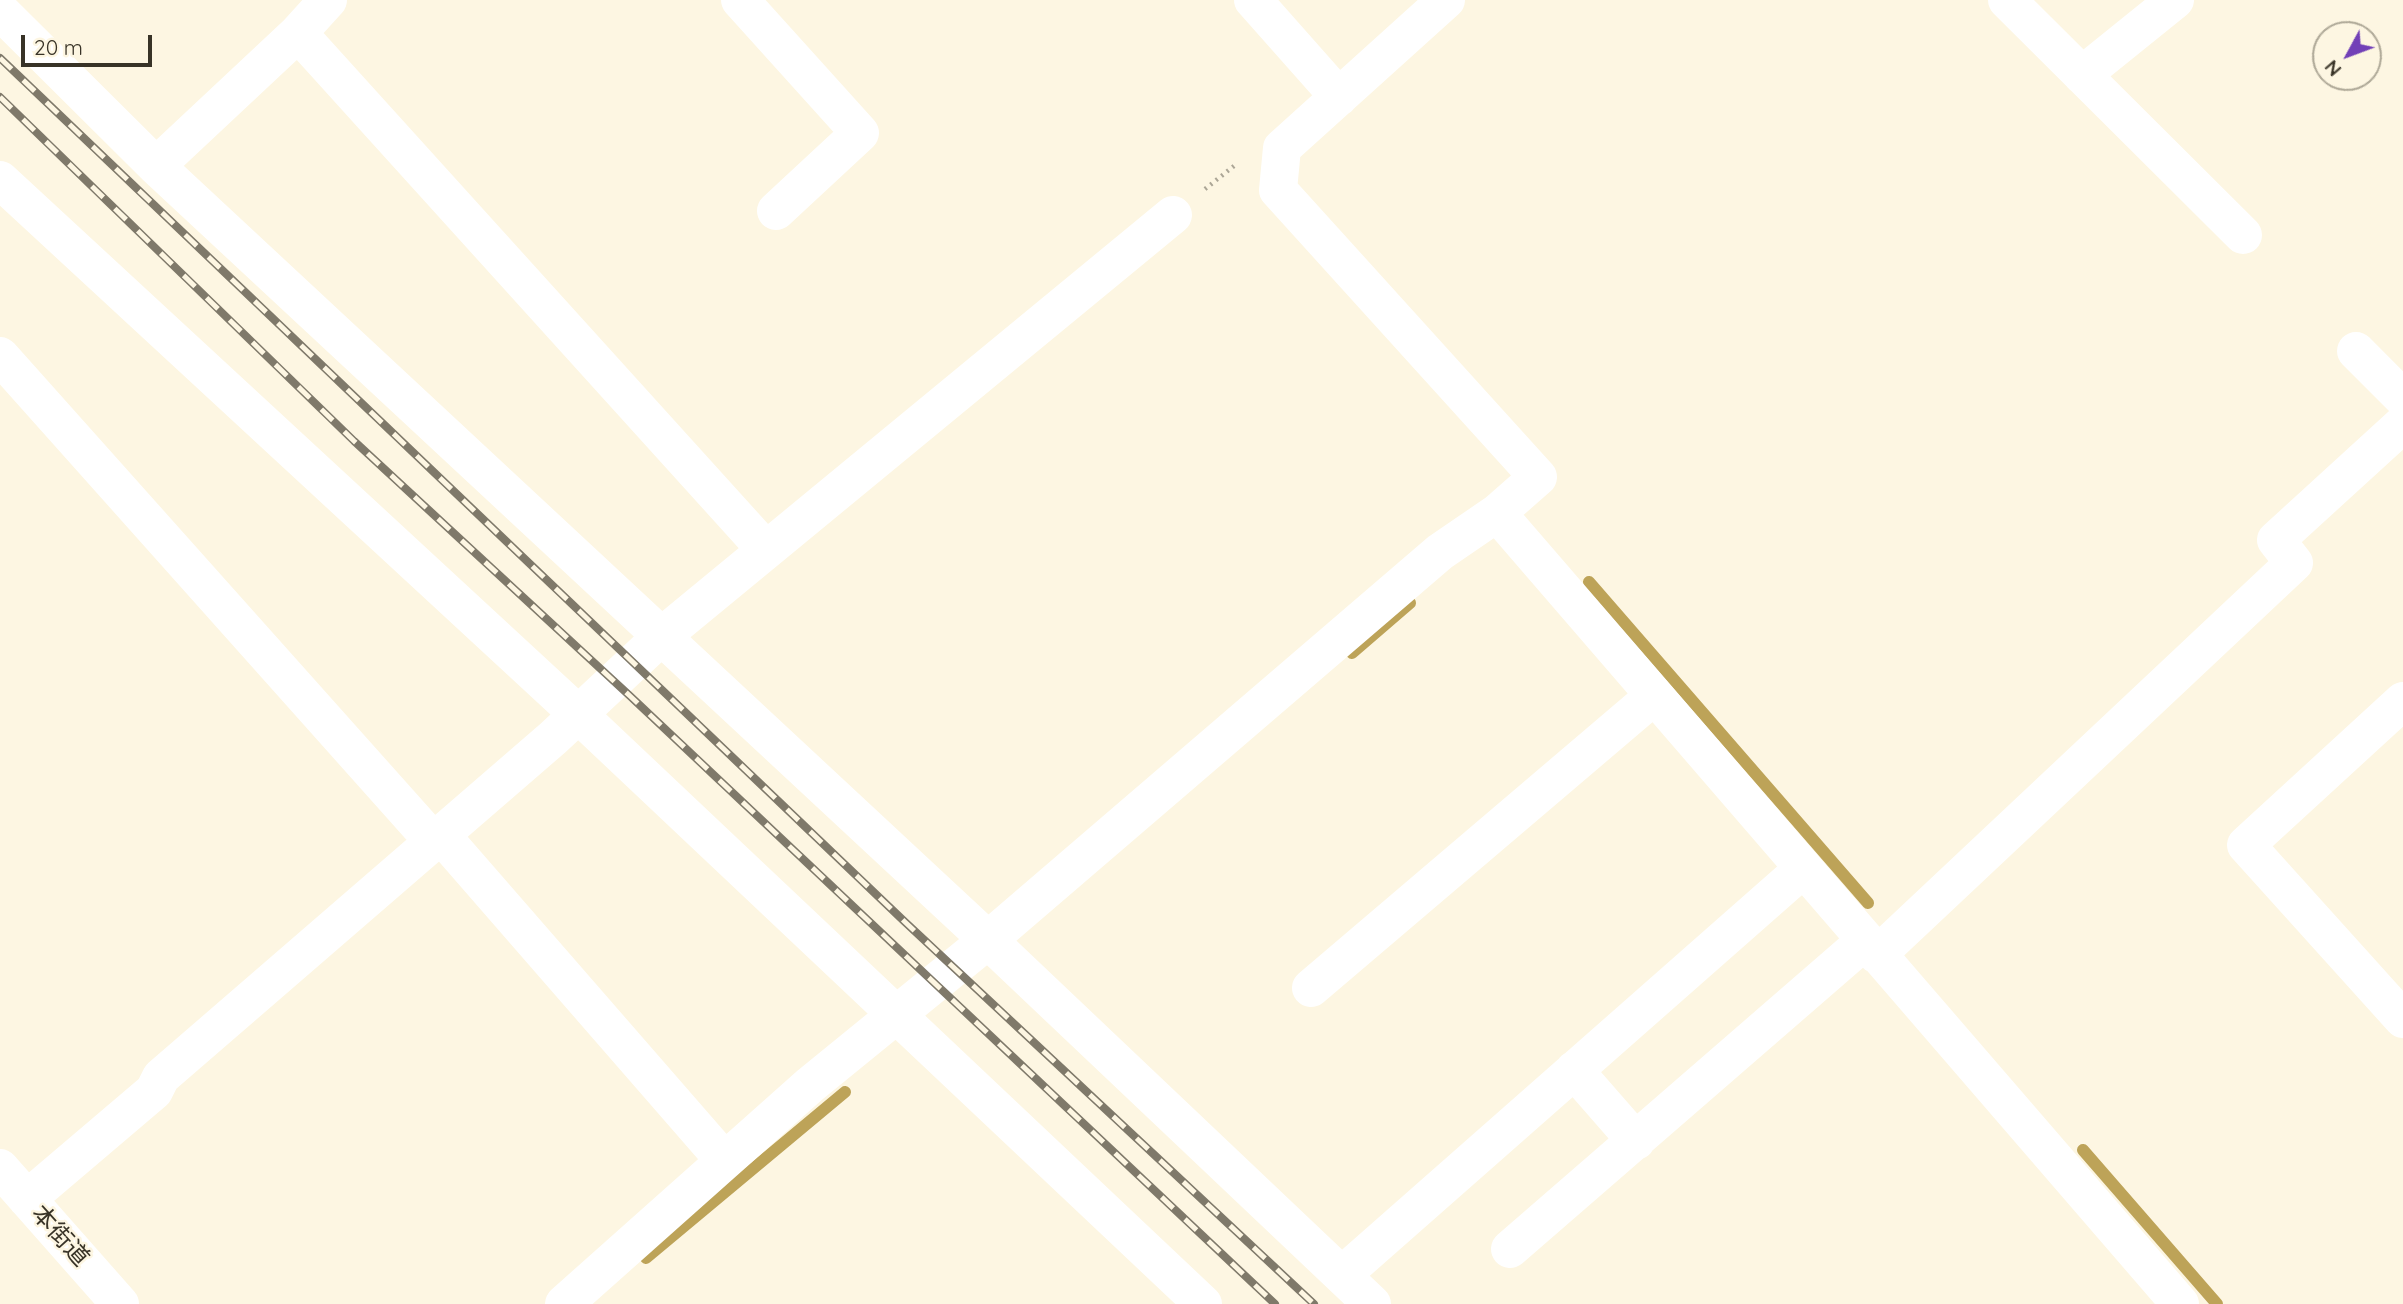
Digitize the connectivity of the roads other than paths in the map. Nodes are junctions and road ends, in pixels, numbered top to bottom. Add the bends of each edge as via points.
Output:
1 (328, 0) edge
2 (740, 0) edge
3 (1253, 0) edge
4 (1446, 0) edge
5 (2007, 0) edge
6 (2175, 0) edge
7 (9, 10) edge
8 (298, 33) junction
9 (2082, 75) junction
10 (1339, 97) junction
11 (156, 166) junction
12 (0, 180) edge
13 (776, 211) dead end
14 (1173, 215) road end
15 (2244, 235) dead end
16 (2356, 351) dead end
17 (0, 356) edge
18 (2403, 398) edge
19 (2403, 424) edge
20 (1497, 513) junction
21 (766, 550) junction
22 (662, 636) junction
23 (1654, 696) junction
24 (2403, 701) edge
25 (578, 714) junction
26 (437, 838) junction
27 (1802, 869) junction
28 (988, 940) junction
29 (1871, 948) junction
30 (1311, 988) dead end
31 (895, 1015) junction
32 (2403, 1018) edge
33 (1574, 1070) junction
34 (1636, 1141) junction
35 (724, 1160) junction
36 (0, 1168) edge
37 (27, 1199) junction
38 (1510, 1249) dead end
39 (1342, 1275) junction
40 (120, 1304) edge
41 (565, 1304) edge
42 (1203, 1304) edge
43 (1372, 1304) edge
44 (2180, 1304) edge

1 - 8 street
2 - 13 street via 860,133
3 - 10 street
4 - 10 street
5 - 9 street
6 - 9 street
7 - 11 street
8 - 11 street
8 - 21 street
9 - 15 street
10 - 20 street via 1282,148 1278,190 1538,477
11 - 22 street
12 - 25 street
14 - 21 street
16 - 18 street
17 - 26 street
19 - 29 street via 2276,540 2294,563
20 - 23 street
20 - 28 street via 1440,552
21 - 22 street
22 - 25 street
22 - 28 street
23 - 27 street
23 - 30 street
24 - 32 street via 2246,845
25 - 26 street
25 - 31 street
26 - 35 street
26 - 37 street
27 - 29 street
27 - 33 street
28 - 31 street
28 - 39 street
29 - 34 street
29 - 44 street
31 - 35 street
31 - 42 street
33 - 34 street
33 - 39 street
34 - 38 street
35 - 41 street
36 - 37 street, 本街道
37 - 40 street, 本街道
39 - 43 street

